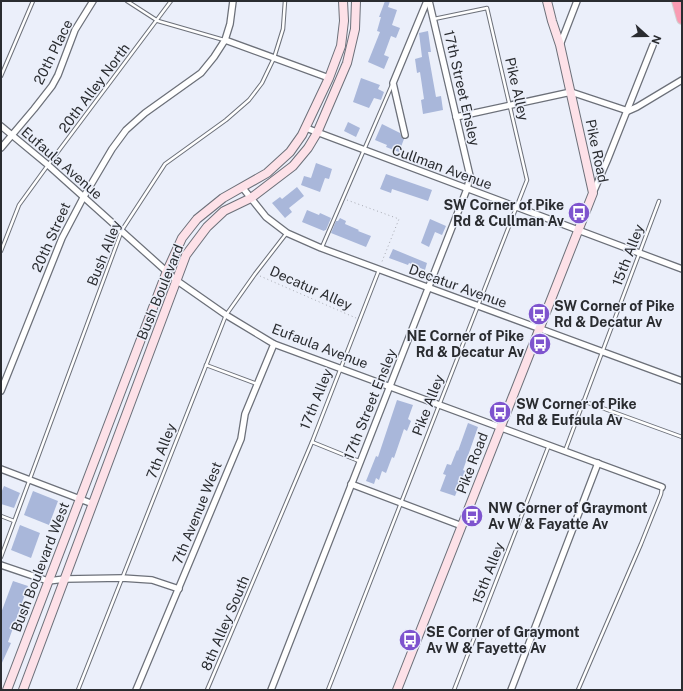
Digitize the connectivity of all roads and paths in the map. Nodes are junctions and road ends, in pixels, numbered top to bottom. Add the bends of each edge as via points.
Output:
1 (32, 1) edge
2 (93, 1) edge
3 (127, 1) edge
4 (171, 1) edge
5 (234, 1) edge
6 (285, 1) edge
7 (343, 1) edge
8 (356, 1) edge
9 (428, 1) edge
10 (547, 1) edge
11 (577, 1) edge
12 (677, 1) edge
13 (682, 19) edge
14 (434, 20) junction
15 (158, 21) junction
16 (225, 40) junction
17 (560, 45) junction
18 (653, 45) dead end
19 (274, 58) junction
20 (1, 76) edge
21 (329, 78) junction
22 (682, 80) edge
23 (393, 83) junction
24 (571, 92) junction
25 (510, 106) junction
26 (628, 111) junction
27 (456, 117) junction
28 (1, 126) edge
29 (306, 128) junction
30 (317, 133) junction
31 (11, 135) junction
32 (405, 135) dead end
33 (1, 148) edge
34 (364, 150) junction
35 (48, 165) junction
36 (242, 187) junction
37 (467, 189) junction
38 (593, 193) junction
39 (83, 198) junction
40 (251, 198) junction
41 (343, 198) junction
42 (659, 201) dead end
43 (515, 207) junction
44 (122, 230) junction
45 (578, 230) junction
46 (287, 233) junction
47 (321, 248) junction
48 (1, 251) edge
49 (639, 253) junction
50 (682, 269) edge
51 (379, 270) junction
52 (167, 271) junction
53 (255, 274) junction
54 (176, 280) junction
55 (429, 288) junction
56 (477, 306) junction
57 (226, 315) junction
58 (360, 320) junction
59 (539, 329) junction
60 (274, 344) junction
61 (602, 352) junction
62 (206, 365) junction
63 (341, 368) junction
64 (682, 381) edge
65 (258, 384) junction
66 (390, 386) junction
67 (1, 391) edge
68 (584, 401) junction
69 (438, 405) junction
70 (500, 426) junction
71 (682, 437) edge
72 (312, 442) junction
73 (549, 444) junction
74 (565, 450) junction
75 (360, 461) junction
76 (598, 463) junction
77 (1, 469) edge
78 (29, 480) junction
79 (351, 484) junction
80 (662, 487) joint
81 (80, 499) junction
82 (400, 502) junction
83 (93, 504) junction
84 (1, 516) edge
85 (14, 521) junction
86 (462, 526) junction
87 (1, 557) edge
88 (261, 563) joint
89 (1, 565) edge
90 (122, 578) junction
91 (65, 579) junction
92 (48, 581) junction
93 (179, 589) junction
94 (7, 690) edge
95 (23, 690) edge
96 (78, 690) edge
97 (136, 690) edge
98 (207, 690) edge
99 (271, 690) edge
100 (328, 690) edge
101 (398, 690) edge
102 (454, 690) edge
103 (511, 690) edge
104 (578, 690) edge

1 - 20 lane
2 - 31 street, 20th Place via 75,30 58,75 34,110
3 - 15 lane
4 - 15 lane, 20th Alley North
5 - 16 street, 20th Street
6 - 19 lane, Bush Alley via 283,29
7 - 21 main road, Bush Boulevard via 341,46
8 - 30 main road, Bush Boulevard via 355,29 347,63
9 - 14 street, 17th Street Ensley
9 - 23 street
10 - 17 main road, Pike Road
11 - 17 street
12 - 13 highway
14 - 25 lane, Pike Alley via 487,8
14 - 27 street, 17th Street Ensley
15 - 16 lane
15 - 35 lane, 20th Alley North
16 - 19 street
16 - 39 street, 20th Street via 201,73 126,130
17 - 24 main road, Pike Road
18 - 26 street
19 - 21 street
19 - 44 lane, Bush Alley via 262,83 249,100 165,164
21 - 29 main road, Bush Boulevard
22 - 26 street
23 - 32 street
23 - 34 lane
24 - 25 street
24 - 26 street
24 - 38 main road, Pike Road
25 - 27 street
25 - 43 lane, Pike Alley via 526,180
26 - 38 street
27 - 37 street, 17th Street Ensley via 470,176
28 - 31 street, Eufaula Avenue
29 - 30 street, Cullman Avenue
29 - 36 main road, Bush Boulevard via 290,152 267,173
30 - 34 street, Cullman Avenue
30 - 40 main road, Bush Boulevard via 293,166
31 - 33 street, 20th Place
31 - 35 street, Eufaula Avenue
34 - 37 street, Cullman Avenue
34 - 41 lane
35 - 39 street, Eufaula Avenue
35 - 48 lane, 20th Alley North via 19,205
36 - 40 street, Decatur Avenue
36 - 52 main road, Bush Boulevard via 197,219 182,238
37 - 43 street, Cullman Avenue
37 - 55 street, 17th Street Ensley
38 - 45 main road, Pike Road
39 - 44 street, Eufaula Avenue
39 - 67 street, 20th Street via 62,238
40 - 46 street, Decatur Avenue via 266,218
40 - 54 main road, Bush Boulevard via 224,211 206,227 186,255
41 - 47 lane
41 - 51 path via 399,219
42 - 49 lane, 15th Alley
43 - 45 street, Cullman Avenue
43 - 56 lane, Pike Alley
44 - 52 street, Eufaula Avenue
44 - 78 lane, Bush Alley
45 - 49 street, Cullman Avenue
45 - 59 main road, Pike Road
46 - 47 street, Decatur Avenue
46 - 53 lane, 7th Alley
47 - 51 street, Decatur Avenue
49 - 50 street, Cullman Avenue
49 - 61 lane, 15th Alley
51 - 55 street, Decatur Avenue
51 - 58 lane, 17th Alley
52 - 54 street, Eufaula Avenue
52 - 81 main road, Bush Boulevard
53 - 57 lane, 7th Alley
53 - 58 path, Decatur Alley
54 - 57 street, Eufaula Avenue
54 - 83 main road, Bush Boulevard
55 - 56 street, Decatur Avenue
55 - 66 street, 17th Street Ensley
56 - 59 street, Decatur Avenue
56 - 69 lane, Pike Alley
57 - 60 street, Eufaula Avenue
57 - 62 lane, 7th Alley
58 - 63 lane, 17th Alley
59 - 61 street, Decatur Avenue
59 - 70 main road, Pike Road
60 - 63 street, Eufaula Avenue
60 - 65 street, 7th Avenue West
61 - 64 street, Decatur Avenue
61 - 68 lane, 15th Alley
62 - 65 lane
62 - 90 lane, 7th Alley
63 - 66 street, Eufaula Avenue
63 - 72 lane, 17th Alley
65 - 93 street, 7th Avenue West via 245,414 241,439
66 - 69 street, Eufaula Avenue
66 - 75 street, 17th Street Ensley
68 - 71 lane
68 - 74 lane, 15th Alley
69 - 70 street, Eufaula Avenue
69 - 82 lane, Pike Alley
70 - 73 street, Eufaula Avenue
70 - 86 main road, Pike Road
72 - 75 lane
72 - 88 lane, 17th Alley
73 - 74 street, Eufaula Avenue
73 - 102 lane, 15th Alley
74 - 76 street, Eufaula Avenue
75 - 79 street, 17th Street Ensley
76 - 80 street, Eufaula Avenue
76 - 103 street
77 - 78 street
78 - 81 street
78 - 85 lane, Bush Alley
79 - 82 street
79 - 99 street, 17th Street Ensley
80 - 104 lane via 641,544
81 - 83 street
81 - 92 main road, Bush Boulevard West
82 - 86 street
82 - 100 lane, Pike Alley
83 - 91 main road, Bush Boulevard West
84 - 85 lane
85 - 87 lane, Bush Alley
86 - 101 main road, Pike Road
88 - 98 lane, 8th Alley South
89 - 92 street
90 - 91 street
90 - 93 street via 152,580
90 - 96 lane, 7th Alley
91 - 92 street
91 - 95 main road, Bush Boulevard West
92 - 94 main road, Bush Boulevard West
93 - 97 street, 7th Avenue West

